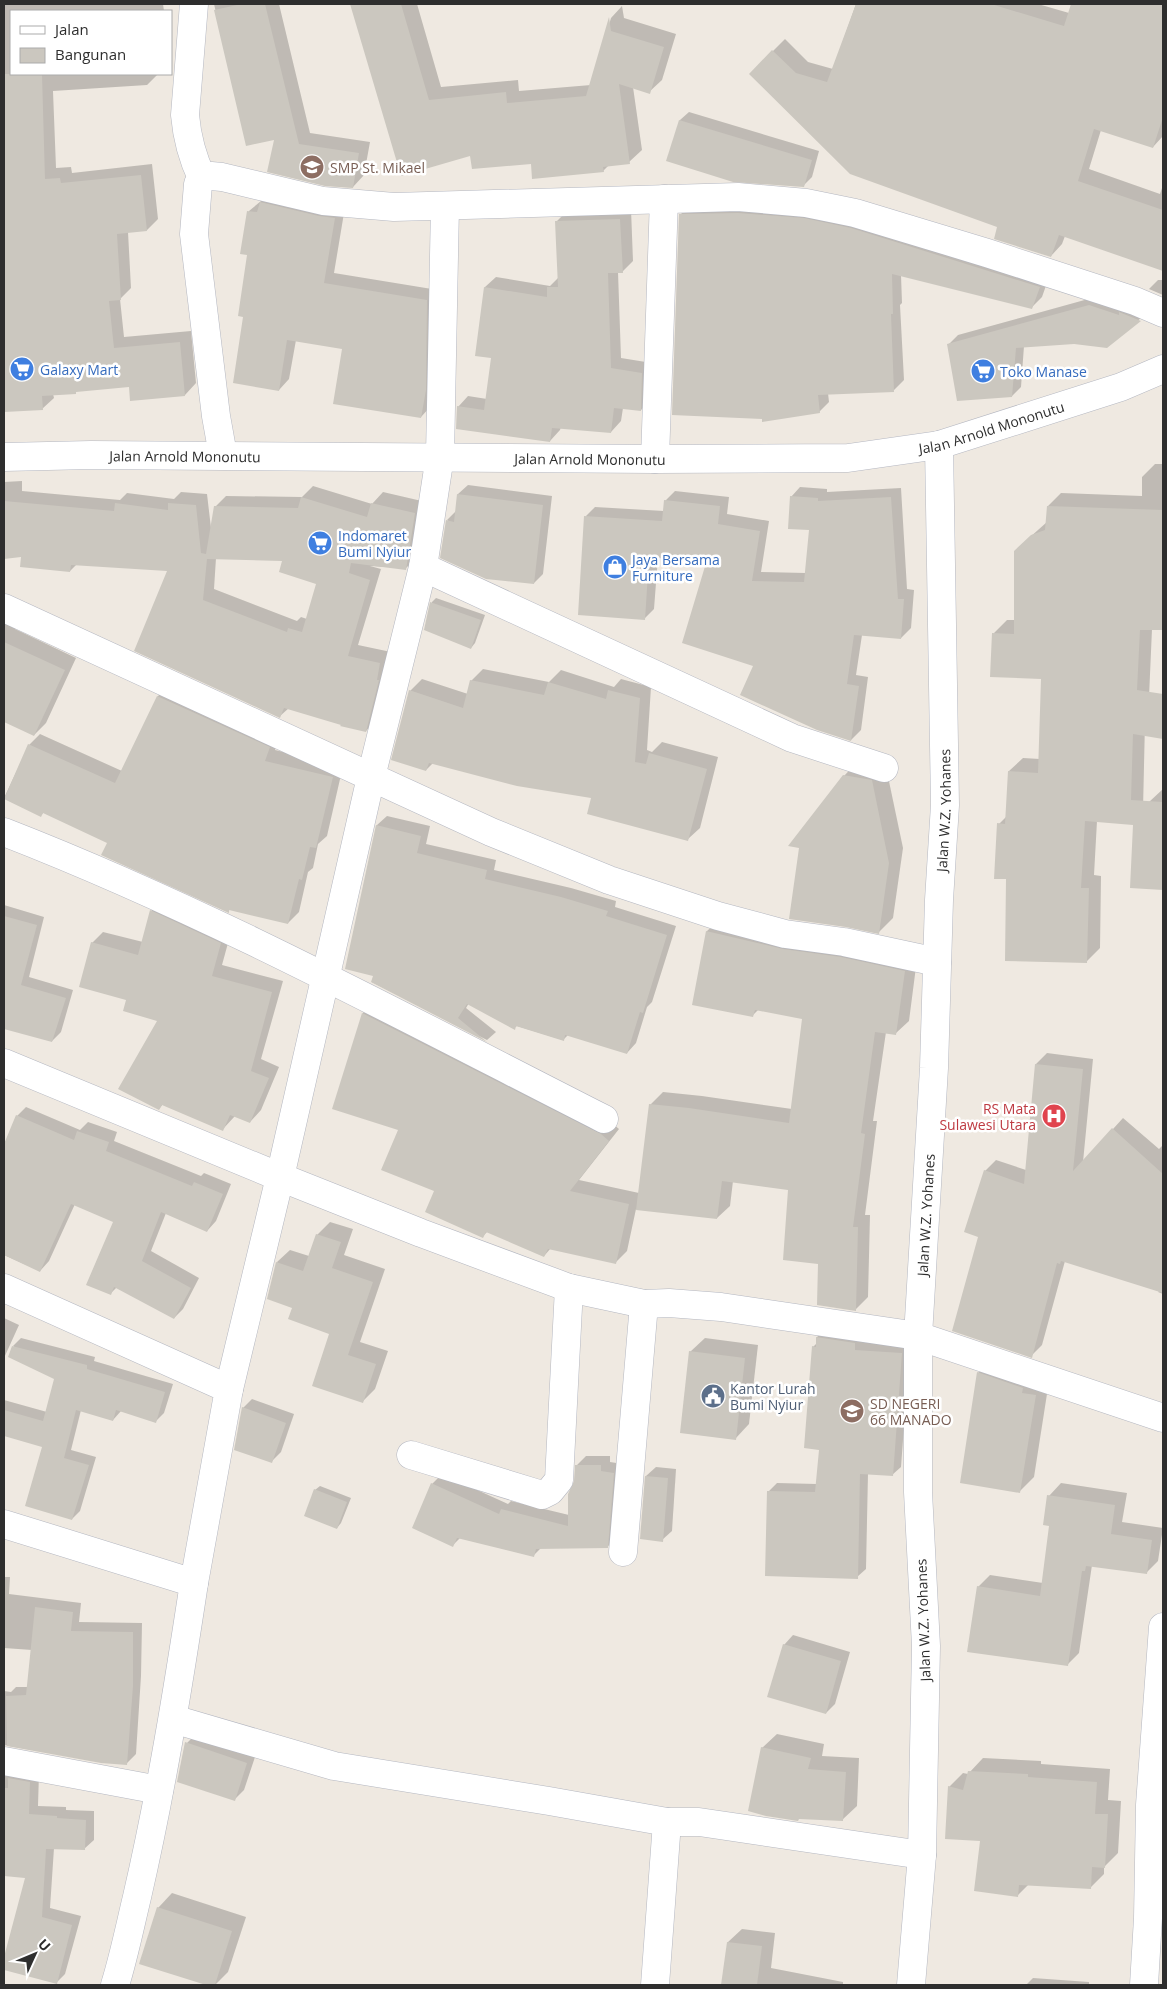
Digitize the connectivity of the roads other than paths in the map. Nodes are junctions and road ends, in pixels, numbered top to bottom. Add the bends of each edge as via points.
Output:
1 (194, 4) edge
2 (202, 178) junction
3 (664, 199) junction
4 (445, 206) junction
5 (1163, 314) edge
6 (1163, 369) edge
7 (939, 445) junction
8 (223, 455) junction
9 (440, 456) junction
10 (4, 457) edge
11 (655, 459) junction
12 (423, 567) junction
13 (4, 608) edge
14 (884, 768) dead end
15 (371, 777) junction
16 (4, 832) edge
17 (937, 962) junction
18 (326, 978) junction
19 (4, 1062) edge
20 (604, 1119) dead end
21 (280, 1177) junction
22 (4, 1288) edge
23 (570, 1288) junction
24 (644, 1304) junction
25 (918, 1336) junction
26 (229, 1389) junction
27 (1163, 1418) edge
28 (411, 1455) dead end
29 (4, 1524) edge
30 (623, 1552) dead end
31 (194, 1583) junction
32 (1163, 1627) edge
33 (173, 1720) junction
34 (4, 1761) edge
35 (1158, 1778) edge
36 (160, 1790) junction
37 (667, 1822) junction
38 (922, 1855) junction
39 (115, 1985) edge
40 (655, 1985) edge
41 (911, 1985) edge
42 (1144, 1985) edge

1 - 2 street via 185,115 186,134
2 - 4 street via 222,176 323,201 394,207
2 - 8 street via 198,184 194,234
3 - 4 street
3 - 5 street via 738,197 806,203 855,213 1135,301
3 - 11 street
4 - 9 street
6 - 7 street, Jalan Arnold Mononutu via 1121,387
7 - 11 street, Jalan Arnold Mononutu via 848,458
7 - 17 street, Jalan W.Z. Yohanes via 945,805
8 - 9 street, Jalan Arnold Mononutu
8 - 10 street, Jalan Arnold Mononutu
9 - 11 street, Jalan Arnold Mononutu
9 - 12 street
12 - 14 street via 792,738
12 - 15 street
13 - 15 street
15 - 17 street via 491,832 665,900 785,934 844,942
15 - 18 street
16 - 18 street via 186,910
17 - 25 street, Jalan W.Z. Yohanes
18 - 20 street
18 - 21 street
19 - 21 street
21 - 23 street
21 - 26 street
22 - 26 street
23 - 24 street
23 - 28 street via 559,1480 550,1491 542,1496
24 - 25 street via 720,1307
24 - 30 street
25 - 27 street
25 - 38 street, Jalan W.Z. Yohanes via 918,1492 926,1646
26 - 31 street
29 - 31 street
31 - 33 street
32 - 35 street
33 - 36 street
33 - 37 street via 334,1766
34 - 36 street
35 - 42 street
36 - 39 street
37 - 38 street via 709,1824
37 - 40 street
38 - 41 street, Jalan W.Z. Yohanes

